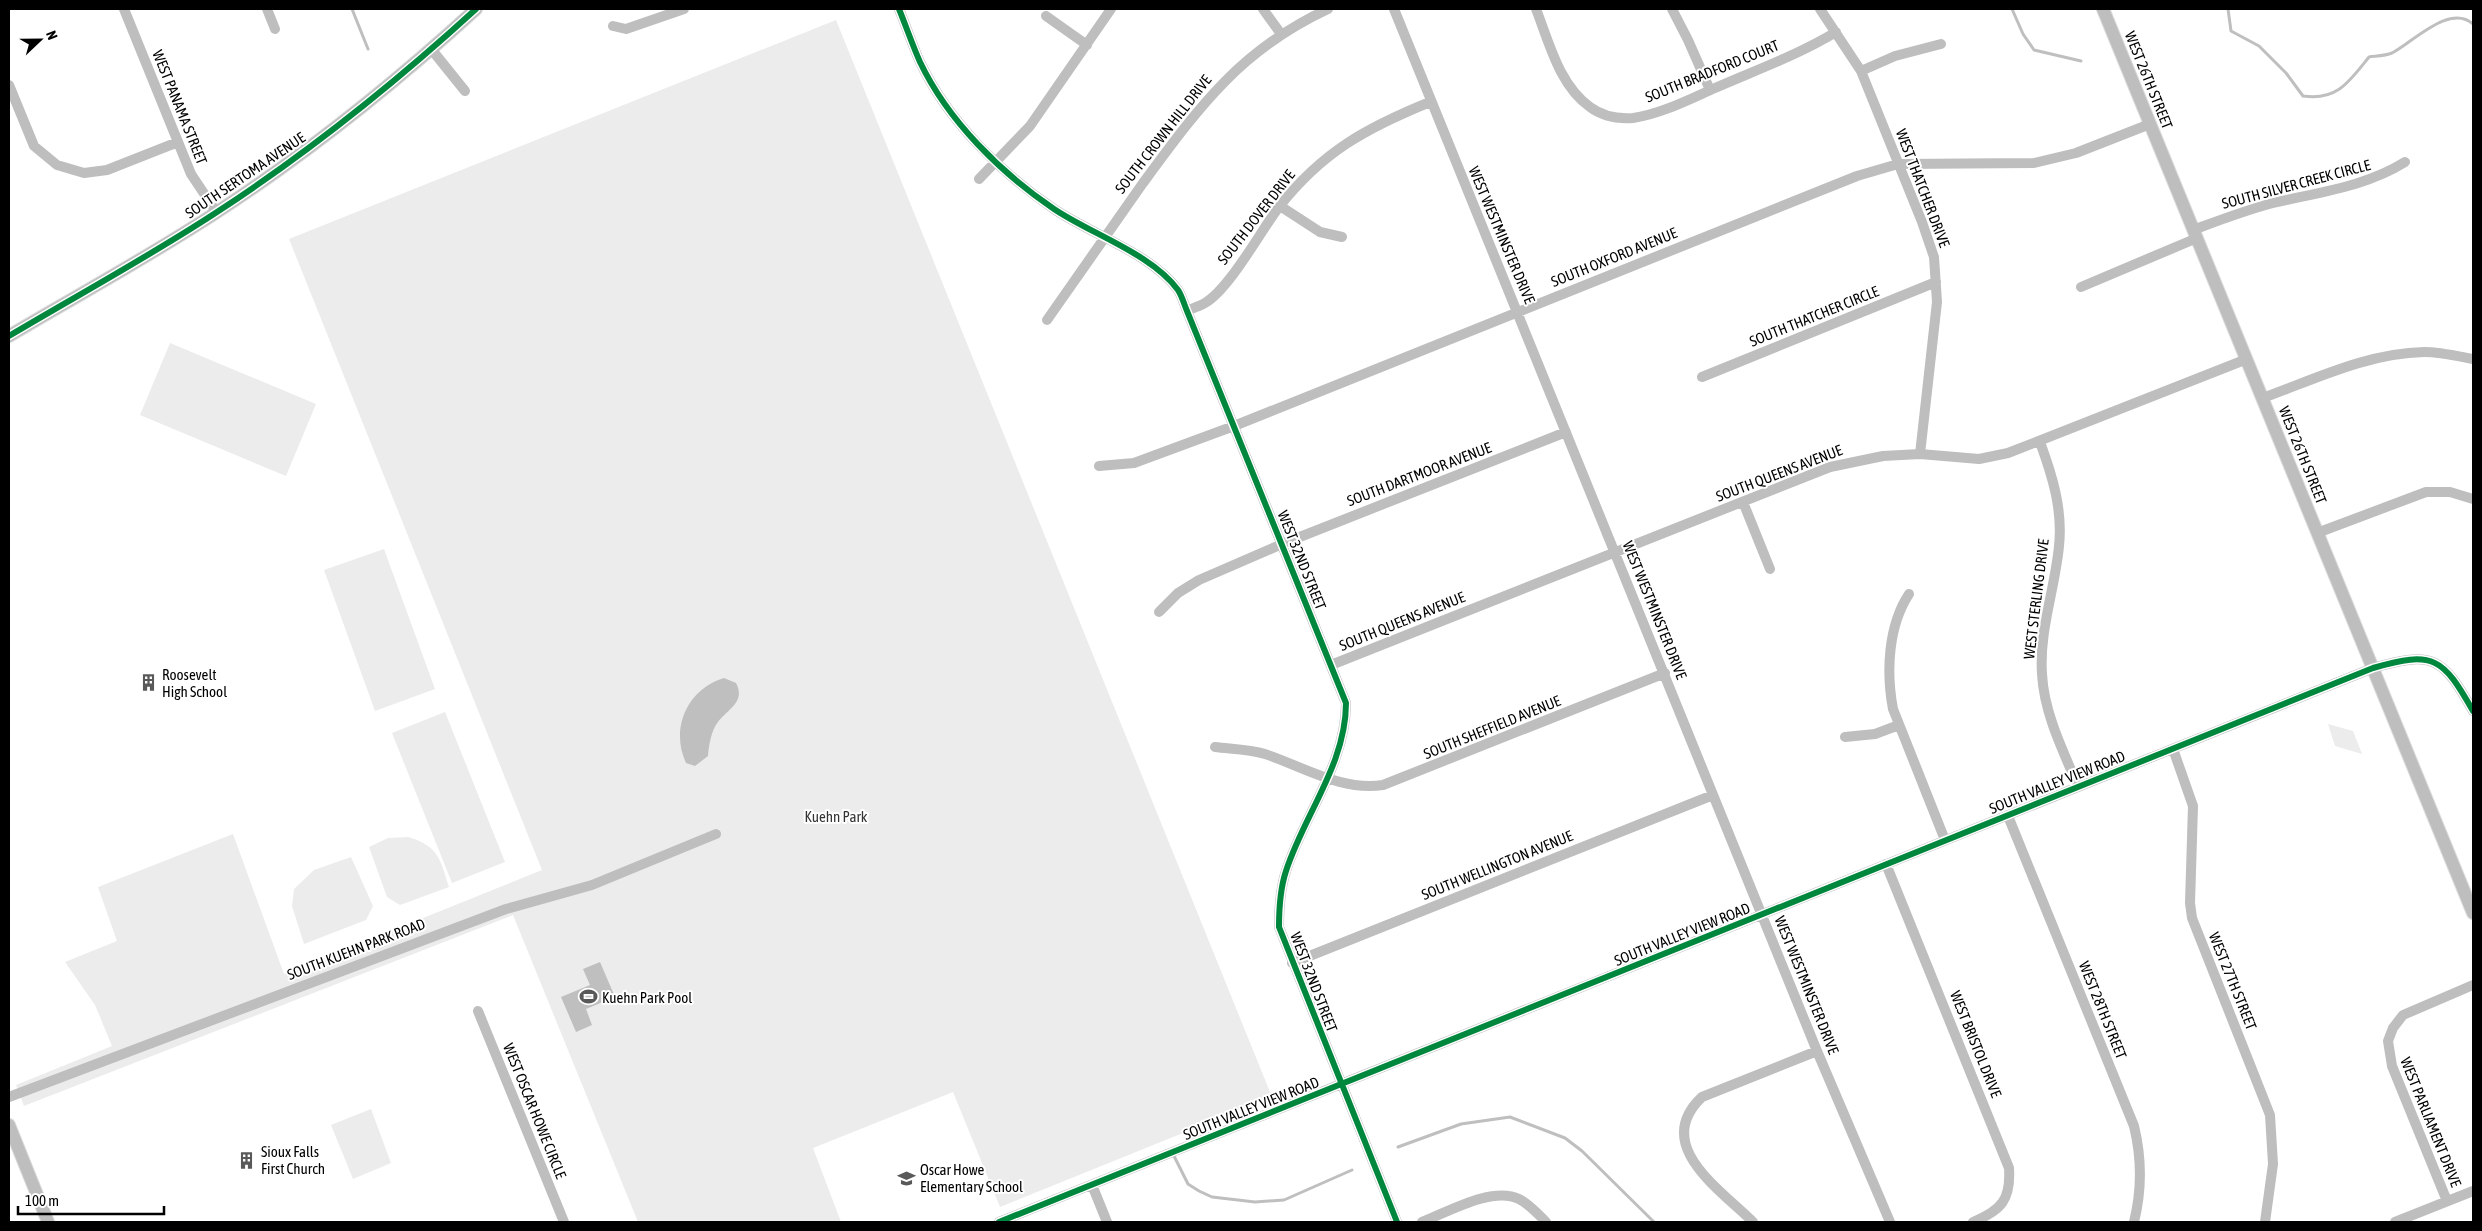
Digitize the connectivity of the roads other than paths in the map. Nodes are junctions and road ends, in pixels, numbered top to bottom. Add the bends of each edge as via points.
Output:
1 (124, 9) edge
2 (267, 9) edge
3 (476, 9) edge
4 (684, 9) edge
5 (899, 9) edge
6 (1111, 9) edge
7 (1263, 9) edge
8 (1328, 9) edge
9 (1394, 9) edge
10 (1536, 9) edge
11 (1672, 9) edge
12 (1820, 9) edge
13 (2103, 9) edge
14 (1046, 16) dead end
15 (613, 26) dead end
16 (275, 29) dead end
17 (1836, 32) junction
18 (1281, 34) junction
19 (1941, 44) dead end
20 (1086, 45) junction
21 (432, 50) junction
22 (1861, 71) junction
23 (9, 85) edge
24 (1710, 90) junction
25 (465, 91) dead end
26 (1430, 102) junction
27 (2150, 124) junction
28 (178, 142) junction
29 (995, 162) junction
30 (2405, 162) dead end
31 (1898, 164) junction
32 (979, 178) dead end
33 (1280, 206) junction
34 (217, 212) junction
35 (2195, 234) junction
36 (1104, 237) junction
37 (1342, 238) dead end
38 (1936, 282) junction
39 (2081, 287) dead end
40 (1187, 311) junction
41 (1518, 312) junction
42 (1047, 320) dead end
43 (9, 336) edge
44 (2473, 359) edge
45 (2246, 360) junction
46 (1702, 377) dead end
47 (2263, 398) junction
48 (1234, 426) junction
49 (1566, 432) junction
50 (2040, 442) junction
51 (1920, 454) junction
52 (1099, 466) dead end
53 (2473, 499) edge
54 (1743, 502) junction
55 (2317, 533) junction
56 (1282, 544) junction
57 (1616, 552) junction
58 (1770, 569) dead end
59 (1909, 594) dead end
60 (1159, 612) dead end
61 (1331, 666) junction
62 (2373, 668) junction
63 (1665, 673) junction
64 (2473, 711) edge
65 (1900, 725) junction
66 (1845, 737) dead end
67 (1214, 747) dead end
68 (2173, 749) junction
69 (1327, 778) junction
70 (2078, 786) junction
71 (1713, 795) junction
72 (2008, 816) junction
73 (716, 834) dead end
74 (1945, 840) junction
75 (1886, 864) junction
76 (2468, 887) edge
77 (2473, 913) edge
78 (1762, 915) junction
79 (1292, 963) junction
80 (2473, 985) edge
81 (478, 1011) dead end
82 (1817, 1050) junction
83 (1342, 1085) junction
84 (9, 1097) edge
85 (9, 1125) edge
86 (1092, 1185) junction
87 (2473, 1190) edge
88 (2447, 1201) junction
89 (48, 1222) edge
90 (564, 1222) edge
91 (1000, 1222) edge
92 (1107, 1222) edge
93 (1397, 1222) edge
94 (1422, 1222) edge
95 (1546, 1222) edge
96 (1754, 1222) edge
97 (1890, 1222) edge
98 (1973, 1222) edge
99 (2134, 1222) edge
100 (2265, 1222) edge
101 (2395, 1222) edge

1 - 28 street, WEST PANAMA STREET
2 - 16 street
3 - 21 main road, SOUTH SERTOMA AVENUE
4 - 15 street via 626,29
5 - 29 street, WEST 32ND STREET via 921,63 939,92 956,119
6 - 20 street
7 - 18 street
8 - 18 street, SOUTH CROWN HILL DRIVE
9 - 26 street, WEST WESTMINSTER DRIVE
10 - 24 street, SOUTH BRADFORD COURT via 1556,62 1572,90 1598,112 1635,118
11 - 24 street
12 - 17 street, WEST THATCHER DRIVE
13 - 27 main road, WEST 26TH STREET
14 - 20 street
17 - 22 street, WEST THATCHER DRIVE
17 - 24 street, SOUTH BRADFORD COURT via 1812,46
18 - 36 street, SOUTH CROWN HILL DRIVE via 1235,70 1203,103
19 - 22 street via 1894,56
20 - 29 street via 1030,126
21 - 25 street
21 - 34 main road, SOUTH SERTOMA AVENUE via 355,114
22 - 31 street, WEST THATCHER DRIVE
23 - 28 street via 34,146 57,165 84,173 107,170
26 - 33 street, SOUTH DOVER DRIVE via 1348,141 1313,170
26 - 41 street, WEST WESTMINSTER DRIVE
27 - 31 street, SOUTH OXFORD AVENUE via 2076,154 2034,163
27 - 35 main road, WEST 26TH STREET
28 - 34 street, WEST PANAMA STREET via 191,174
29 - 32 street
29 - 36 street, WEST 32ND STREET via 1055,210
30 - 35 street, SOUTH SILVER CREEK CIRCLE via 2368,181 2266,205
31 - 38 street, WEST THATCHER DRIVE via 1929,239
31 - 41 street, SOUTH OXFORD AVENUE via 1857,176
33 - 37 street via 1320,232
33 - 40 street, SOUTH DOVER DRIVE via 1220,290 1205,303
34 - 43 main road, SOUTH SERTOMA AVENUE
35 - 39 street, SOUTH SILVER CREEK CIRCLE
35 - 45 main road, WEST 26TH STREET
36 - 40 street, WEST 32ND STREET via 1163,273 1178,291
36 - 42 street, SOUTH CROWN HILL DRIVE
38 - 46 street, SOUTH THATCHER CIRCLE
38 - 51 street, WEST THATCHER DRIVE
40 - 48 street, WEST 32ND STREET
41 - 48 street, SOUTH OXFORD AVENUE
41 - 49 street, WEST WESTMINSTER DRIVE
44 - 47 street via 2424,352 2392,355 2363,361
45 - 47 main road, WEST 26TH STREET
45 - 50 street, SOUTH QUEENS AVENUE
47 - 55 main road, WEST 26TH STREET
48 - 52 street, SOUTH OXFORD AVENUE via 1134,463
48 - 56 street, WEST 32ND STREET
49 - 56 street, SOUTH DARTMOOR AVENUE
49 - 57 street, WEST WESTMINSTER DRIVE
50 - 51 street, SOUTH QUEENS AVENUE via 1979,459
50 - 70 street, WEST STERLING DRIVE via 2056,490 2059,522 2059,545 2044,630 2042,675 2056,734
51 - 54 street, SOUTH QUEENS AVENUE via 1883,456 1830,467
53 - 55 street via 2450,492 2426,492
54 - 57 street, SOUTH QUEENS AVENUE
54 - 58 street
55 - 62 main road, WEST 26TH STREET
56 - 60 street, SOUTH DARTMOOR AVENUE via 1199,580 1178,593
56 - 61 street, WEST 32ND STREET
57 - 61 street, SOUTH QUEENS AVENUE
57 - 63 street, WEST WESTMINSTER DRIVE
59 - 65 street via 1898,616 1891,657 1891,694
61 - 69 street, WEST 32ND STREET via 1346,703 1346,722
62 - 64 street, SOUTH VALLEY VIEW ROAD via 2409,658 2437,662 2451,675
62 - 68 street, SOUTH VALLEY VIEW ROAD
62 - 76 main road, WEST 26TH STREET
63 - 69 street, SOUTH SHEFFIELD AVENUE via 1396,782 1360,786
63 - 71 street, WEST WESTMINSTER DRIVE
65 - 66 street via 1875,734
65 - 74 street
67 - 69 street, SOUTH SHEFFIELD AVENUE via 1262,754
68 - 70 street, SOUTH VALLEY VIEW ROAD
68 - 100 street, WEST 27TH STREET via 2193,806 2192,918 2270,1115 2273,1164
69 - 79 street, WEST 32ND STREET via 1286,871 1280,899 1280,927
70 - 72 street, SOUTH VALLEY VIEW ROAD
71 - 78 street, WEST WESTMINSTER DRIVE
71 - 79 street, SOUTH WELLINGTON AVENUE
72 - 74 street, SOUTH VALLEY VIEW ROAD
72 - 99 street, WEST 28TH STREET via 2134,1126 2141,1176 2140,1200
73 - 84 street, SOUTH KUEHN PARK ROAD via 592,885 506,908
74 - 75 street, SOUTH VALLEY VIEW ROAD
75 - 78 street, SOUTH VALLEY VIEW ROAD
75 - 98 street, WEST BRISTOL DRIVE via 2009,1168 2007,1198 1993,1212
76 - 77 main road, WEST 26TH STREET
78 - 82 street, WEST WESTMINSTER DRIVE
78 - 83 street, SOUTH VALLEY VIEW ROAD
79 - 83 street, WEST 32ND STREET
80 - 88 street, WEST PARLIAMENT DRIVE via 2403,1015 2388,1041 2392,1066
81 - 90 street, WEST OSCAR HOWE CIRCLE
82 - 96 street via 1702,1097 1686,1123 1684,1139 1690,1157 1700,1171
82 - 97 street, WEST WESTMINSTER DRIVE
83 - 86 street, SOUTH VALLEY VIEW ROAD
83 - 93 street, WEST 32ND STREET
85 - 89 main road
86 - 91 street, SOUTH VALLEY VIEW ROAD
86 - 92 street
87 - 88 street
88 - 101 street
94 - 95 street via 1498,1195 1518,1199

